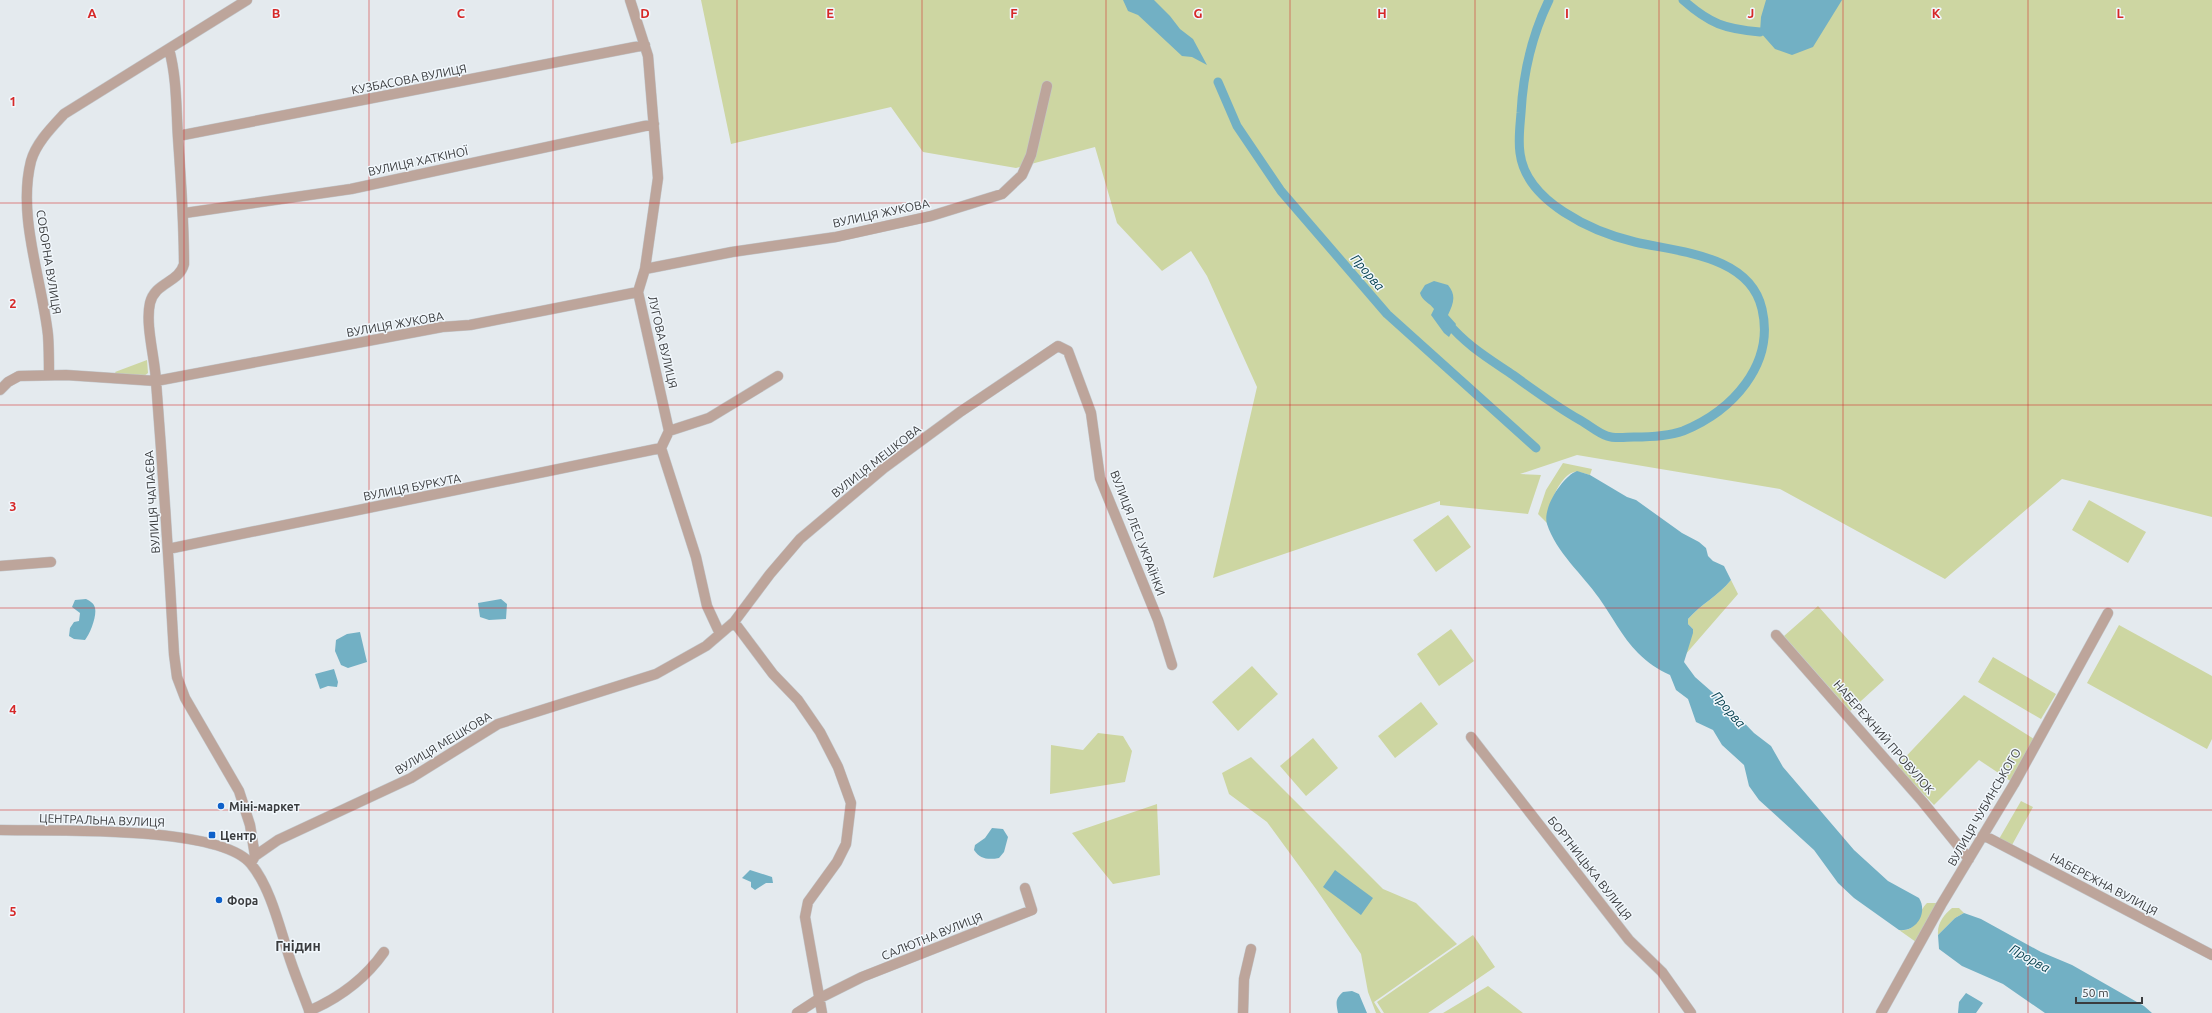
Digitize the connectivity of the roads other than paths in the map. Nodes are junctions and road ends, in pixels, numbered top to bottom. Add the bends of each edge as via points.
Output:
1 (247, 0) edge
2 (630, 0) edge
3 (645, 45) junction
4 (169, 49) junction
5 (1047, 86) dead end
6 (654, 124) junction
7 (178, 136) junction
8 (184, 213) junction
9 (645, 269) junction
10 (638, 292) junction
11 (1058, 346) joint
12 (49, 375) junction
13 (778, 376) dead end
14 (156, 381) junction
15 (0, 390) edge
16 (669, 432) junction
17 (661, 448) junction
18 (168, 549) junction
19 (51, 562) dead end
20 (0, 566) edge
21 (2108, 613) dead end
22 (734, 622) junction
23 (720, 634) junction
24 (1776, 635) dead end
25 (1172, 665) dead end
26 (1471, 737) dead end
27 (0, 830) edge
28 (1983, 835) junction
29 (253, 859) junction
30 (1969, 859) junction
31 (1025, 888) dead end
32 (1251, 949) dead end
33 (384, 952) dead end
34 (2212, 955) edge
35 (820, 998) junction
36 (310, 1012) edge
37 (797, 1013) edge
38 (822, 1013) edge
39 (1243, 1013) edge
40 (1691, 1013) edge
41 (1881, 1013) edge

1 - 4 street
2 - 3 street, ЛУГОВА ВУЛИЦЯ
3 - 6 street, ЛУГОВА ВУЛИЦЯ
3 - 7 street, КУЗБАСОВА ВУЛИЦЯ
4 - 7 street, ВУЛИЦЯ ЧАПАЄВА via 175,72
4 - 12 street, СОБОРНА ВУЛИЦЯ via 64,114 48,131 31,160 27,211 48,336
5 - 9 street, ВУЛИЦЯ ЖУКОВА via 1031,155 1022,174 1002,194 930,216 836,237 732,252
6 - 8 street, ВУЛИЦЯ ХАТКІНОЇ via 352,189
6 - 9 street, ЛУГОВА ВУЛИЦЯ via 658,178
7 - 8 street, ВУЛИЦЯ ЧАПАЄВА
8 - 14 street, ВУЛИЦЯ ЧАПАЄВА via 182,271 155,292 150,303 149,318
9 - 10 street, ЛУГОВА ВУЛИЦЯ
10 - 14 street, ВУЛИЦЯ ЖУКОВА
10 - 16 street, ЛУГОВА ВУЛИЦЯ
11 - 22 street, ВУЛИЦЯ МЕШКОВА via 960,412 884,468 806,534 770,574
11 - 25 street, ВУЛИЦЯ ЛЕСІ УКРАЇНКИ via 1068,351 1091,413 1100,478 1158,620
12 - 14 street, ВУЛИЦЯ ЖУКОВА
12 - 15 street via 18,376
13 - 16 street via 709,418
14 - 18 street, ВУЛИЦЯ ЧАПАЄВА
16 - 17 street
17 - 18 street, ВУЛИЦЯ БУРКУТА
17 - 23 street via 696,557 707,606
18 - 29 street, ВУЛИЦЯ ЧАПАЄВА via 177,677 185,698 239,791 250,825
19 - 20 street
21 - 28 street, ВУЛИЦЯ ЧУБИНСЬКОГО
22 - 23 street, ВУЛИЦЯ МЕШКОВА
22 - 35 street via 773,674 798,700 820,732 838,767 851,803 846,844 837,862 808,902 805,917
23 - 29 street, ВУЛИЦЯ МЕШКОВА via 706,646 656,674 498,724 411,778 278,840
24 - 30 street, НАБЕРЕЖНИЙ ПРОВУЛОК via 1922,801
26 - 40 street, БОРТНИЦЬКА ВУЛИЦЯ via 1629,940 1662,972
27 - 29 street, ЦЕНТРАЛЬНА ВУЛИЦЯ via 156,834 224,846
28 - 30 street, ВУЛИЦЯ ЧУБИНСЬКОГО
28 - 34 street, НАБЕРЕЖНА ВУЛИЦЯ
29 - 36 street, ЦЕНТРАЛЬНА ВУЛИЦЯ via 277,917
30 - 41 street, ВУЛИЦЯ ЧУБИНСЬКОГО
31 - 35 street, САЛЮТНА ВУЛИЦЯ via 1032,910 862,977
32 - 39 street via 1244,979
33 - 36 street via 371,969 353,985
35 - 37 street, САЛЮТНА ВУЛИЦЯ
35 - 38 street

